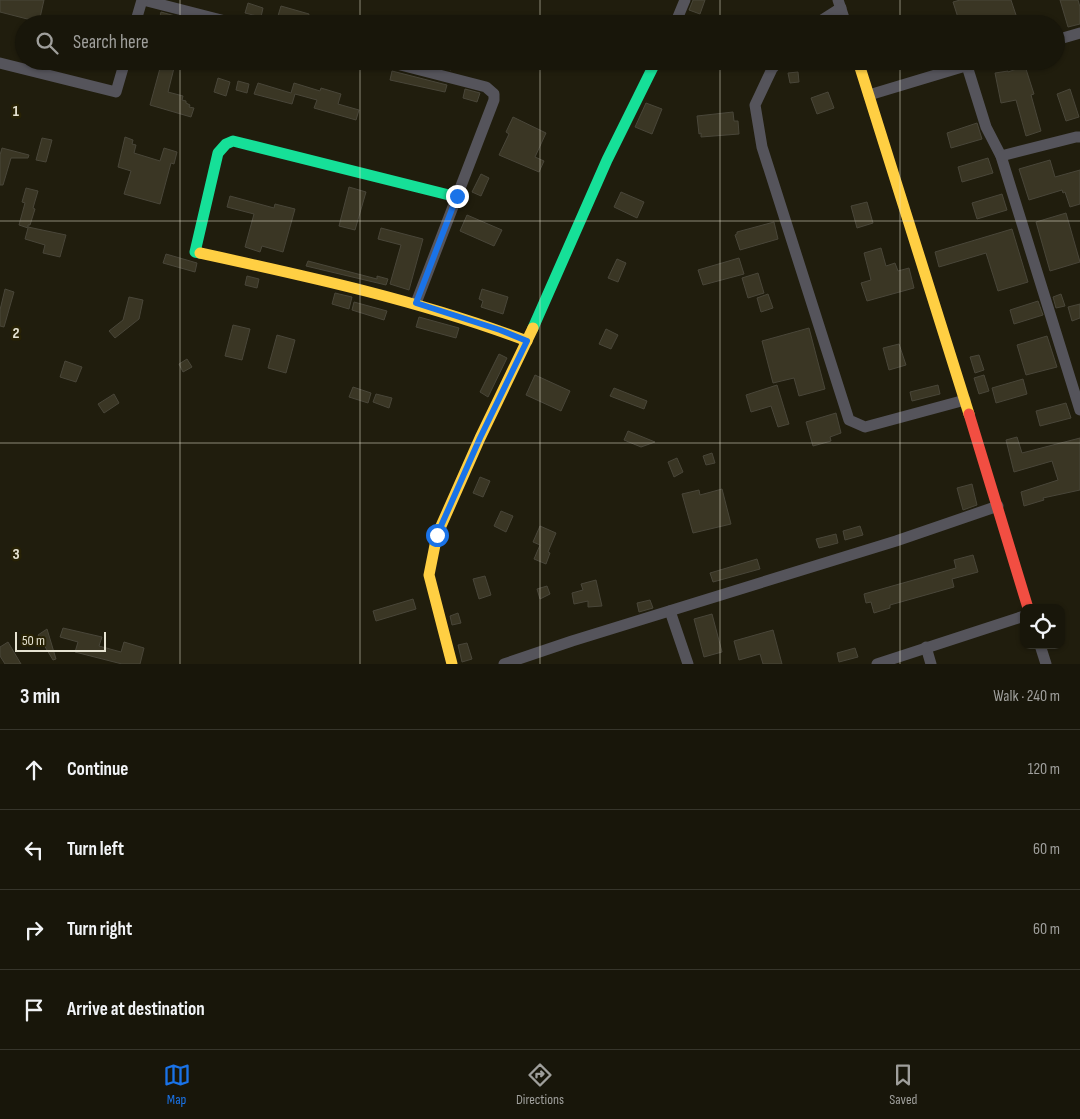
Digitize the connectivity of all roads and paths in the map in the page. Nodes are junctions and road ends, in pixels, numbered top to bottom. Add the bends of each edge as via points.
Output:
1 (142, 0) edge
2 (685, 0) edge
3 (840, 4) edge
4 (138, 15) edge
5 (201, 15) edge
6 (678, 15) edge
7 (827, 15) edge
8 (1080, 33) edge
9 (1065, 37) edge
10 (0, 64) edge
11 (15, 68) edge
12 (25, 70) edge
13 (122, 70) edge
14 (420, 70) edge
15 (652, 70) edge
16 (772, 70) edge
17 (861, 70) edge
18 (954, 70) edge
19 (968, 70) edge
20 (869, 96) junction
21 (1080, 137) edge
22 (1001, 156) junction
23 (457, 196) junction
24 (416, 303) junction
25 (527, 341) junction
26 (965, 400) junction
27 (1080, 410) edge
28 (998, 506) junction
29 (1027, 604) edge
30 (670, 611) junction
31 (1020, 617) edge
32 (926, 647) junction
33 (1041, 649) edge
34 (452, 664) edge
35 (504, 664) edge
36 (688, 664) edge
37 (877, 664) edge
38 (931, 664) edge
39 (1046, 664) edge

1 - 4 street
1 - 5 street
2 - 6 street
3 - 7 street
8 - 9 street
10 - 11 street
12 - 13 street via 116,92
14 - 23 street via 486,87 494,94
15 - 25 street via 607,160
16 - 26 street via 755,105 762,147 849,420 865,427
17 - 20 street
18 - 20 street
19 - 22 street via 986,126
20 - 26 street
21 - 22 street
22 - 27 street
23 - 24 street
23 - 24 street via 236,141 229,142 218,153 195,252
24 - 25 street
25 - 34 street via 437,535 429,575
26 - 28 street
28 - 29 street
28 - 30 street
30 - 35 street
30 - 36 street
31 - 32 street
32 - 37 street
32 - 38 street
33 - 39 street

